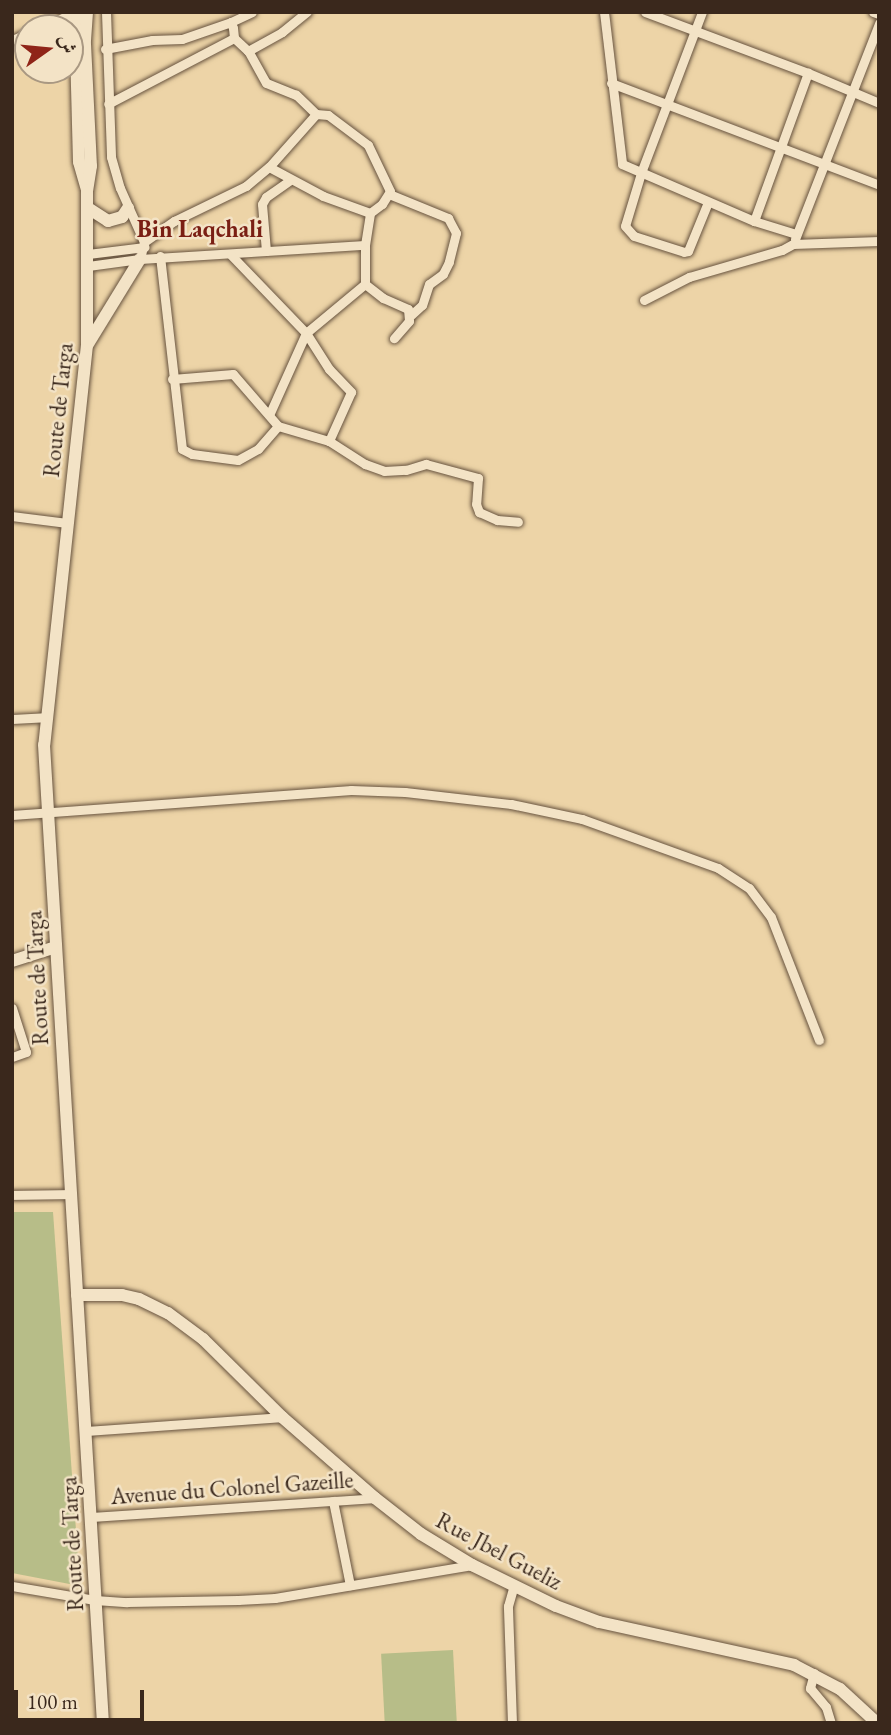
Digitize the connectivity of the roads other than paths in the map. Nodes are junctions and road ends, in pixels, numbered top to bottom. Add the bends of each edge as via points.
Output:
1 (87, 12) edge
2 (106, 12) edge
3 (252, 12) edge
4 (307, 12) edge
5 (604, 12) edge
6 (645, 12) edge
7 (702, 12) edge
8 (873, 12) edge
9 (72, 13) edge
10 (879, 14) edge
11 (231, 22) junction
12 (879, 23) edge
13 (696, 32) junction
14 (234, 38) junction
15 (105, 49) junction
16 (248, 51) junction
17 (808, 72) junction
18 (611, 83) junction
19 (853, 93) junction
20 (879, 103) edge
21 (108, 104) junction
22 (669, 104) junction
23 (316, 114) junction
24 (781, 146) junction
25 (825, 163) junction
26 (269, 166) junction
27 (641, 173) junction
28 (290, 180) junction
29 (879, 186) edge
30 (87, 190) junction
31 (389, 194) junction
32 (708, 202) junction
33 (88, 208) junction
34 (128, 208) junction
35 (370, 213) junction
36 (754, 221) junction
37 (794, 239) junction
38 (879, 241) edge
39 (365, 245) junction
40 (143, 249) junction
41 (266, 251) junction
42 (231, 255) junction
43 (160, 256) junction
44 (88, 260) junction
45 (365, 284) junction
46 (644, 300) dead end
47 (411, 315) junction
48 (306, 333) junction
49 (394, 338) dead end
50 (88, 345) junction
51 (172, 379) junction
52 (270, 413) junction
53 (278, 426) junction
54 (328, 441) junction
55 (12, 516) edge
56 (518, 522) dead end
57 (68, 523) junction
58 (45, 717) junction
59 (12, 719) edge
60 (47, 811) junction
61 (12, 814) edge
62 (57, 947) junction
63 (12, 961) edge
64 (12, 1008) edge
65 (819, 1040) dead end
66 (12, 1057) edge
67 (70, 1194) junction
68 (12, 1195) edge
69 (77, 1295) junction
70 (282, 1417) junction
71 (87, 1430) junction
72 (375, 1498) junction
73 (333, 1501) junction
74 (92, 1517) junction
75 (472, 1565) junction
76 (350, 1585) junction
77 (514, 1585) junction
78 (12, 1586) edge
79 (95, 1600) junction
80 (814, 1674) junction
81 (103, 1723) edge
82 (512, 1723) edge
83 (831, 1723) edge
84 (877, 1723) edge

1 - 30 main road, Route de Targa via 91,166
2 - 15 street
3 - 11 street
4 - 16 street
5 - 18 street
6 - 13 street
7 - 13 street
8 - 10 street
9 - 30 main road, Route de Targa via 80,168
11 - 14 street
11 - 15 street via 182,39
12 - 19 street
13 - 17 street
13 - 22 street
14 - 16 street
14 - 21 street
15 - 21 street
16 - 23 street via 266,83 296,94
17 - 19 street
17 - 24 street
18 - 22 street
18 - 27 street via 620,160 626,168
19 - 20 street
19 - 25 street
21 - 34 street via 113,166
22 - 24 street
22 - 27 street
23 - 26 street
23 - 31 street via 328,115 368,145
24 - 25 street
24 - 36 street
25 - 29 street
25 - 37 street
26 - 28 street
26 - 40 street via 238,191 174,221
27 - 32 street
27 - 32 street via 625,223 634,236 680,253 688,251
28 - 35 street
28 - 41 street via 262,204
30 - 33 main road, Route de Targa
31 - 35 street
31 - 47 street via 448,218 456,233 447,267 429,285 422,305
32 - 36 street
33 - 34 main road via 108,221 122,217
33 - 44 main road, Route de Targa
34 - 40 street
35 - 39 street
36 - 37 street
37 - 38 street
37 - 46 street via 782,250 689,277
39 - 41 street
39 - 45 street
40 - 43 street
40 - 44 street
40 - 50 main road
41 - 42 street
42 - 43 street
42 - 48 street
43 - 51 street
44 - 50 main road, Route de Targa
45 - 47 street via 383,298 400,303
45 - 48 street
47 - 49 street
48 - 52 street
48 - 54 street via 329,369 351,392
50 - 57 main road, Route de Targa
51 - 52 street via 233,374
51 - 53 street via 180,444 186,452 239,460 258,449
52 - 53 street
53 - 54 street
54 - 56 street via 384,471 426,464 478,478 476,505 480,512
55 - 57 street
57 - 58 main road, Route de Targa
58 - 59 street
58 - 60 main road, Route de Targa
60 - 61 street
60 - 62 main road, Route de Targa
60 - 65 street via 351,790 511,804 582,819 718,868 749,888 771,916
62 - 63 main road
62 - 67 main road, Route de Targa
64 - 66 street via 26,1052
67 - 68 street
67 - 69 main road, Route de Targa
69 - 70 main road, Rue Jbel Gueliz via 122,1295 168,1313 203,1339
69 - 71 main road, Route de Targa
70 - 71 street
70 - 72 main road, Rue Jbel Gueliz
71 - 74 main road, Route de Targa
72 - 73 street, Avenue du Colonel Gazeille
72 - 75 main road, Rue Jbel Gueliz
73 - 74 street, Avenue du Colonel Gazeille
73 - 76 street
74 - 79 main road, Route de Targa
75 - 76 street
75 - 77 main road, Rue Jbel Gueliz
76 - 79 street via 275,1598
77 - 80 main road, Rue Jbel Gueliz via 599,1622 794,1665
77 - 82 street via 508,1606
78 - 79 street
79 - 81 main road, Route de Targa
80 - 83 street via 810,1688 826,1707
80 - 84 main road, Rue Jbel Gueliz

